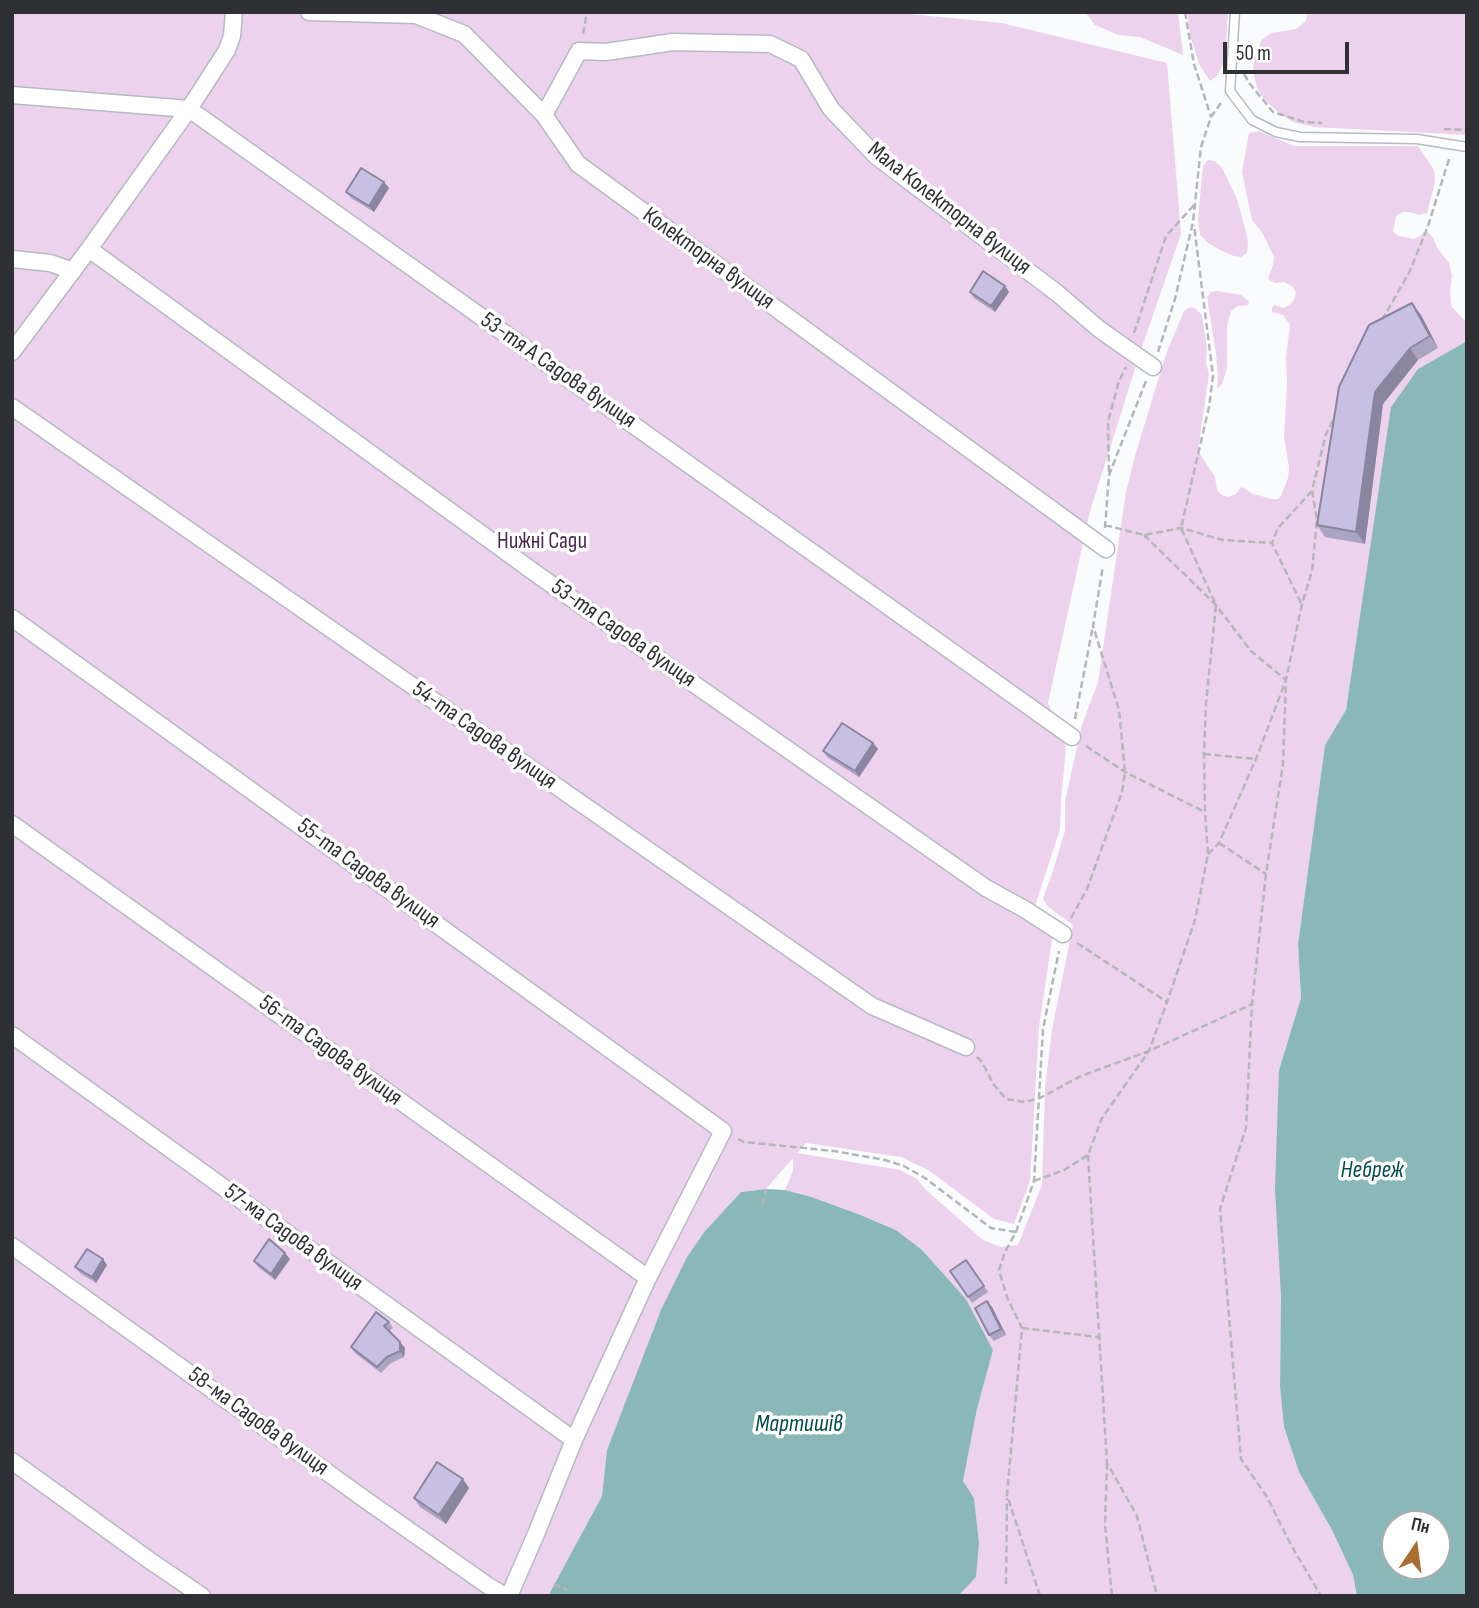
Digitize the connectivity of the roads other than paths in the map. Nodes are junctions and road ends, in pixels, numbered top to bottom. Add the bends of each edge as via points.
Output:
1 (234, 12) edge
2 (309, 12) edge
3 (1234, 12) edge
4 (12, 95) edge
5 (189, 108) junction
6 (544, 115) junction
7 (1467, 147) edge
8 (89, 250) junction
9 (12, 259) edge
10 (73, 271) junction
11 (12, 352) edge
12 (1153, 367) road end
13 (12, 407) edge
14 (1106, 549) road end
15 (12, 618) edge
16 (1072, 737) road end
17 (12, 824) edge
18 (1063, 934) road end
19 (12, 1035) edge
20 (966, 1047) road end
21 (12, 1246) edge
22 (648, 1278) junction
23 (574, 1440) junction
24 (12, 1461) edge
25 (202, 1596) edge
26 (507, 1596) edge

1 - 5 street via 228,50
2 - 6 street, Колекторна вулиця via 416,15 464,34
3 - 7 lane via 1230,91 1252,120 1300,137 1417,139
4 - 5 street
5 - 8 street
5 - 16 street, 53-тя А Садова вулиця
6 - 12 street, Мала Колекторна вулиця via 579,51 673,42 770,44 800,59 831,109 876,156
6 - 14 street, Колекторна вулиця via 578,164
8 - 10 street
8 - 18 street, 53-тя Садова вулиця via 561,591 986,888
9 - 10 street via 50,262
10 - 11 street
13 - 20 street, 54-та Садова вулиця via 872,1006
15 - 22 street, 55-та Садова вулиця via 723,1131
17 - 22 street, 56-та Садова вулиця
19 - 23 street, 57-ма Садова вулиця
21 - 26 street, 58-ма Садова вулиця
22 - 23 street
23 - 26 street
24 - 25 street

